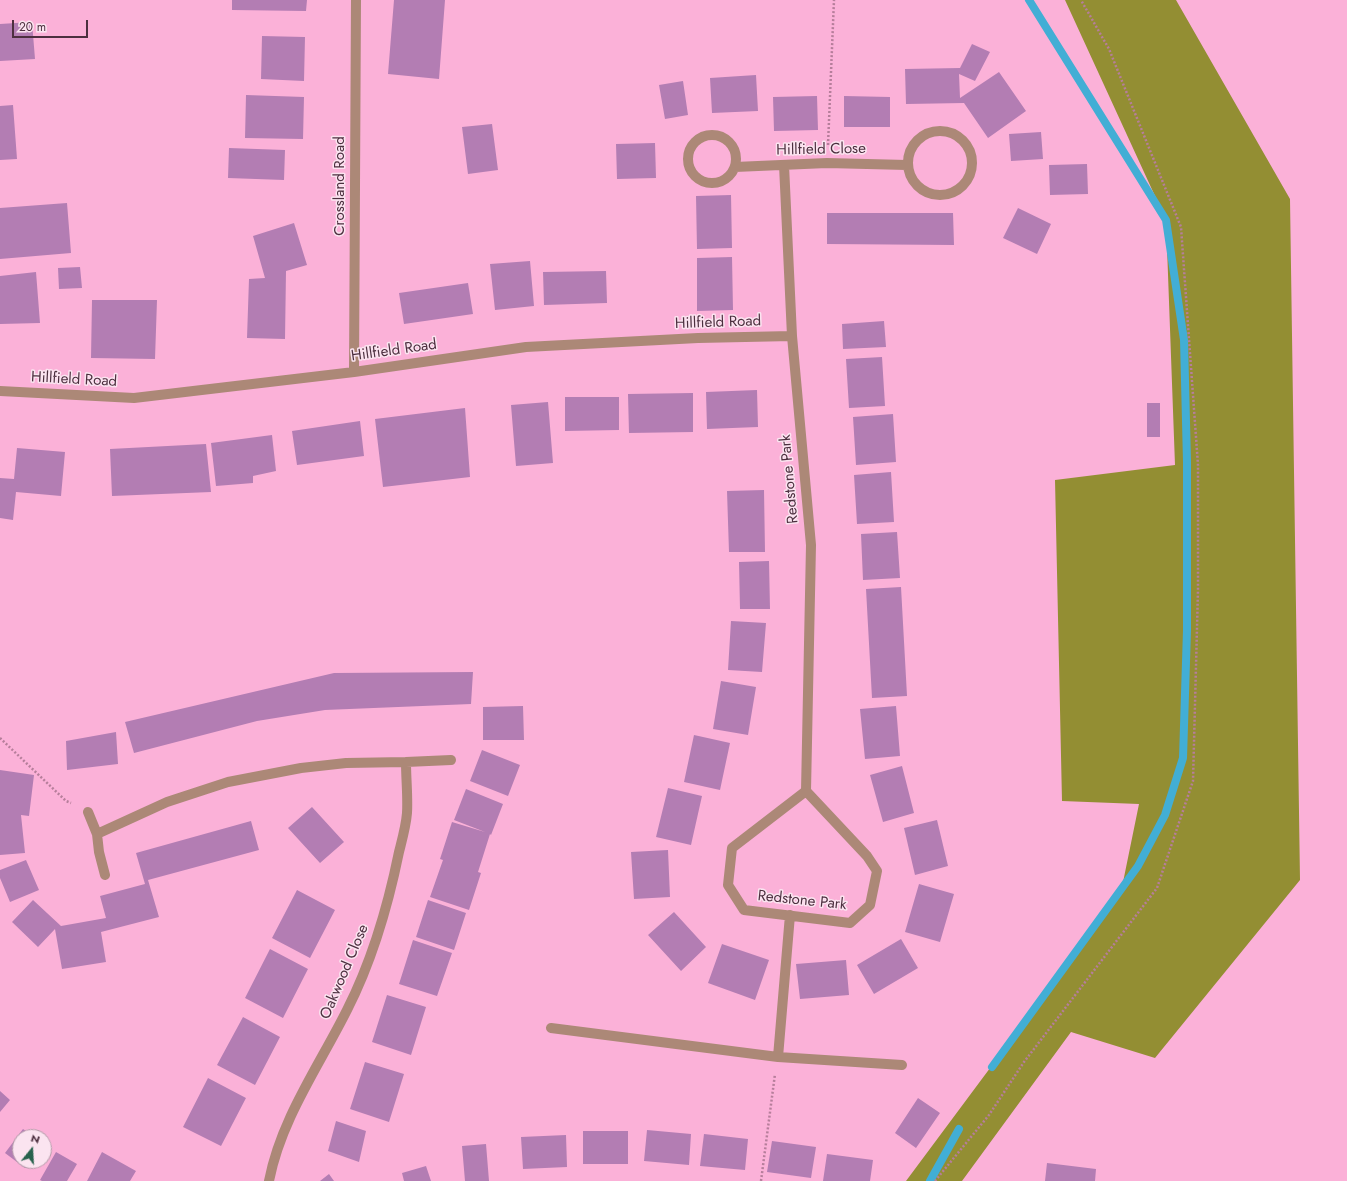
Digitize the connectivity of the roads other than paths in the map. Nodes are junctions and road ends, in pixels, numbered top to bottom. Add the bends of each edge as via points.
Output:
1 (356, 0) edge
2 (784, 165) junction
3 (908, 165) junction
4 (735, 167) junction
5 (792, 336) junction
6 (354, 372) junction
7 (0, 391) edge
8 (451, 760) dead end
9 (406, 762) junction
10 (806, 791) junction
11 (88, 812) road end
12 (97, 834) junction
13 (105, 875) dead end
14 (790, 915) junction
15 (551, 1028) dead end
16 (778, 1057) junction
17 (902, 1065) dead end
18 (269, 1181) edge

1 - 6 street, Crossland Road
2 - 3 street, Hillfield Close
2 - 4 street, Hillfield Close
2 - 5 street, Redstone Park
3 - 3 street via 914,183 922,190 941,195 960,188 971,172 972,161 963,141 954,134 943,131 922,136 909,154
4 - 4 street via 736,159 730,144 717,136 701,138 690,149 688,164 691,172 703,182 719,182 726,179
5 - 6 street, Hillfield Road via 526,347
5 - 10 street, Redstone Park via 810,545
6 - 7 street, Hillfield Road via 134,398
8 - 9 street
9 - 12 street via 346,763 301,768 228,782 167,802
9 - 18 street, Oakwood Close via 407,814 381,924 348,1009 296,1104 279,1146
10 - 14 street, Redstone Park via 732,848 728,885 744,910
10 - 14 street, Redstone Park via 867,856 877,871 870,905 850,923
11 - 12 street
12 - 13 street
14 - 16 street
15 - 16 street
16 - 17 street

